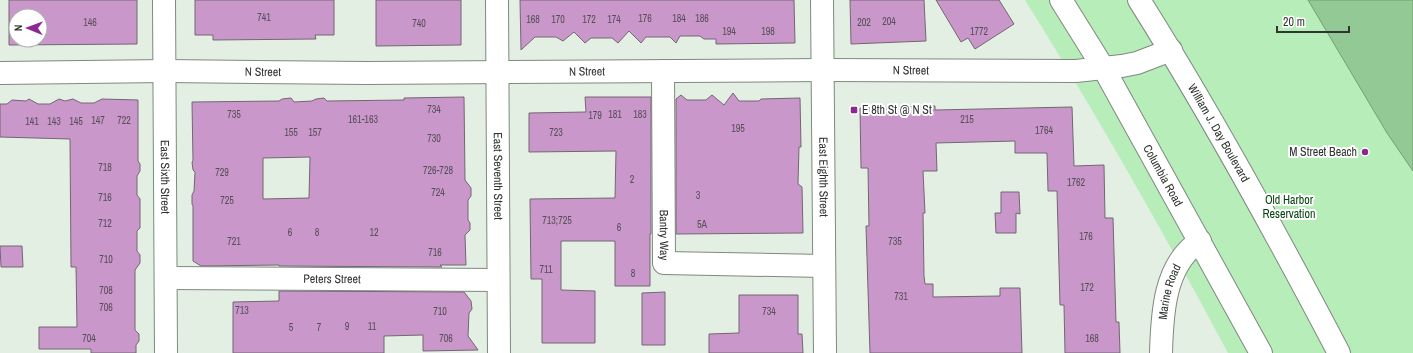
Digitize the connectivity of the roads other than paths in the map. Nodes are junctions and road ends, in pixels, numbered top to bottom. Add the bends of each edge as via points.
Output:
1 (164, 0) edge
2 (497, 0) edge
3 (822, 0) edge
4 (1061, 0) edge
5 (1139, 0) edge
6 (1170, 50) junction
7 (1104, 69) junction
8 (822, 70) junction
9 (165, 71) junction
10 (663, 71) junction
11 (497, 72) junction
12 (0, 73) edge
13 (1200, 241) junction
14 (824, 266) junction
15 (166, 278) junction
16 (498, 280) junction
17 (166, 353) edge
18 (498, 353) edge
19 (825, 353) edge
20 (1161, 353) edge
21 (1261, 353) edge
22 (1339, 353) edge

1 - 9 street, East Sixth Street
2 - 11 street, East Seventh Street
3 - 8 street, East Eighth Street
4 - 7 street, Columbia Road
5 - 6 street, William J. Day Boulevard
6 - 7 street, N Street via 1137,63
6 - 22 street, William J. Day Boulevard via 1260,206
7 - 8 street, N Street
7 - 13 street, Columbia Road
8 - 10 street, N Street
8 - 14 street, East Eighth Street
9 - 11 street, N Street
9 - 12 street, N Street
9 - 15 street, East Sixth Street
10 - 11 street, N Street
10 - 14 street, Bantry Way via 664,262
11 - 16 street, East Seventh Street
13 - 20 street, Marine Road via 1178,261 1168,289
13 - 21 street, Columbia Road
14 - 19 street, East Eighth Street
15 - 16 street, Peters Street
15 - 17 street, East Sixth Street
16 - 18 street, East Seventh Street

